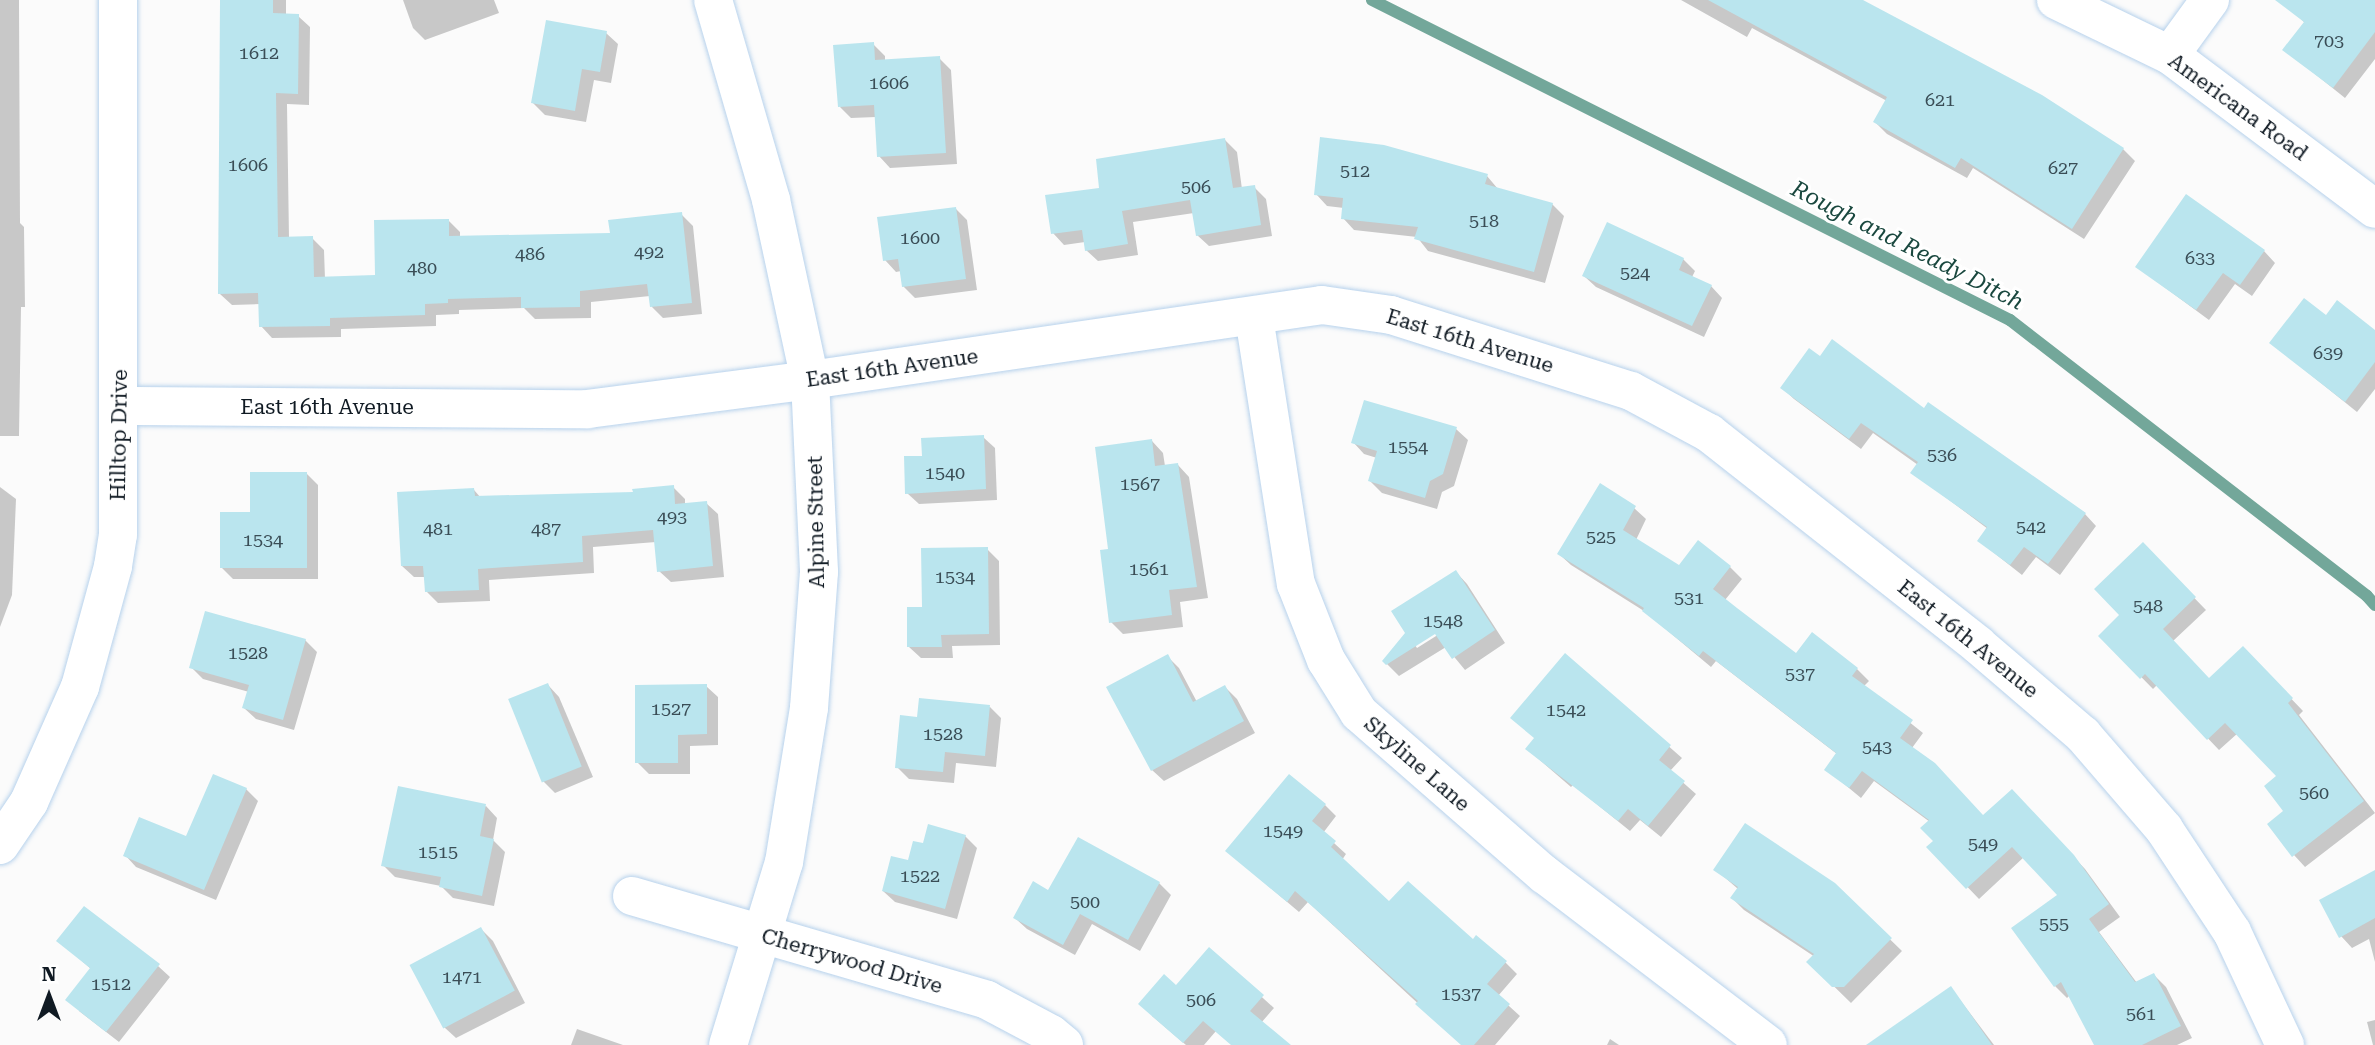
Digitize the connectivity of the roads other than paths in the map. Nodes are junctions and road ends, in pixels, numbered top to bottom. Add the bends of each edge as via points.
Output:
1 (118, 0) edge
2 (713, 0) edge
3 (2056, 0) edge
4 (2210, 0) edge
5 (2170, 55) junction
6 (2375, 209) edge
7 (1254, 317) junction
8 (810, 380) junction
9 (120, 406) junction
10 (0, 845) edge
11 (632, 896) dead end
12 (764, 935) junction
13 (728, 1045) edge
14 (1064, 1045) edge
15 (1768, 1045) edge
16 (2285, 1045) edge

1 - 9 street, Hilltop Drive
2 - 8 street, Alpine Street via 771,200
3 - 5 street, Americana Road
4 - 5 street
5 - 6 street, Americana Road
7 - 8 street, East 16th Avenue
7 - 15 street, Skyline Lane via 1296,584 1326,660 1359,713 1545,876
7 - 16 street, East 16th Avenue via 1322,306 1391,315 1631,391 1709,433 1978,645 2083,735 2164,829 2232,932
8 - 9 street, East 16th Avenue via 588,409
8 - 12 street, Alpine Street via 819,572 809,708 784,862
9 - 10 street, Hilltop Drive via 116,545 80,687 29,802
11 - 12 street, Cherrywood Drive
12 - 13 street, Alpine Street
12 - 14 street, Cherrywood Drive via 987,1000

